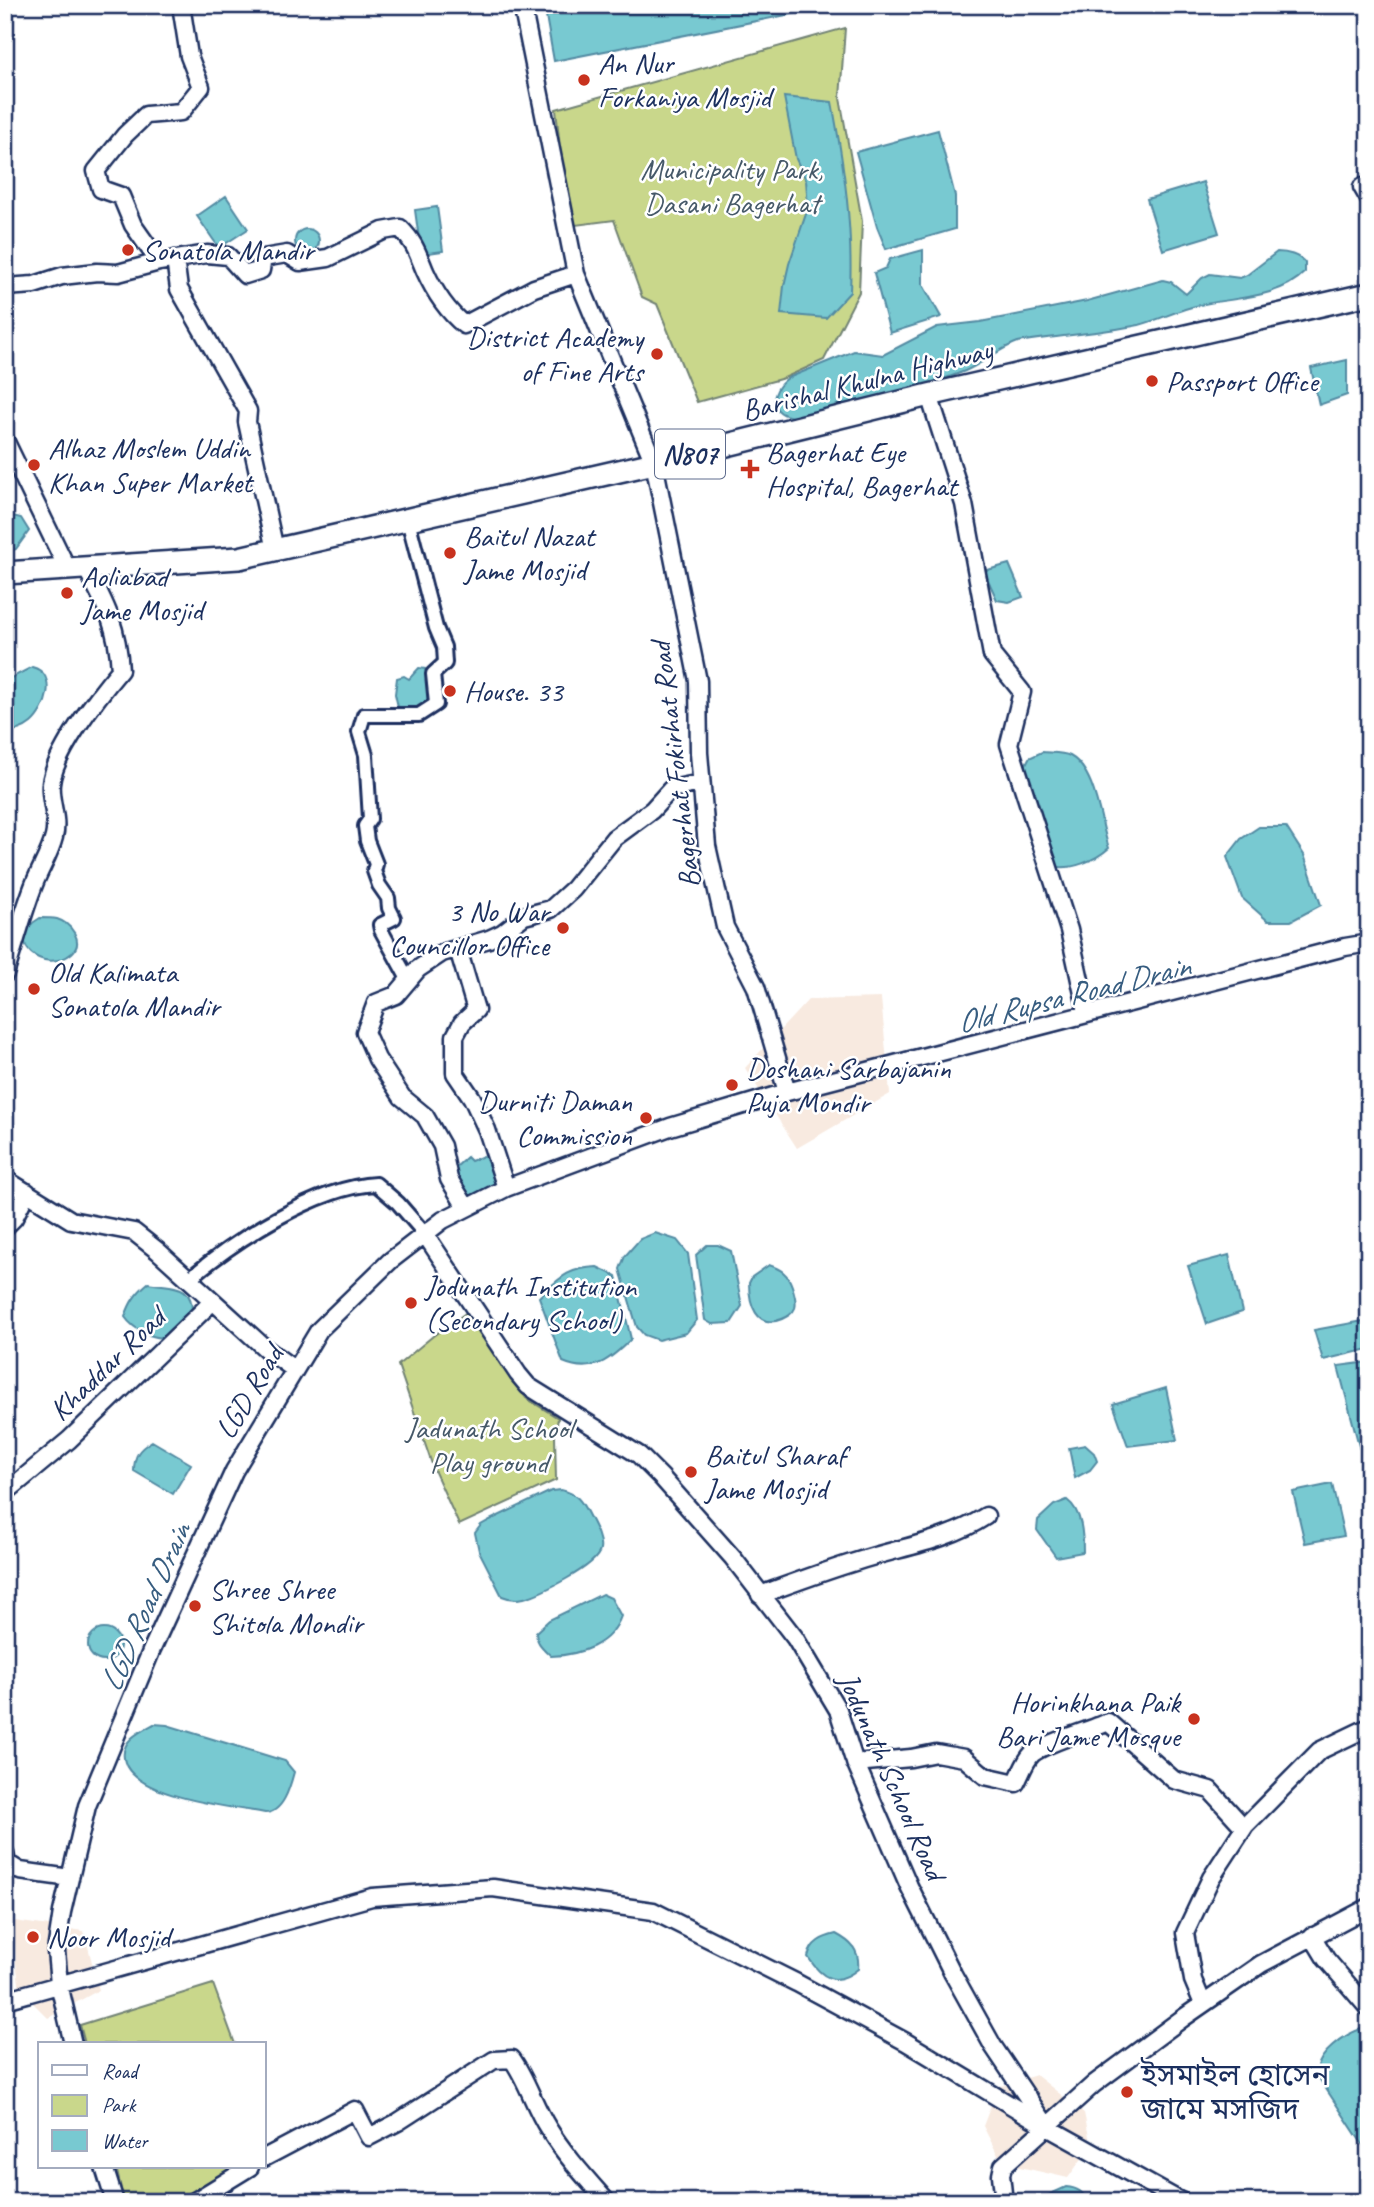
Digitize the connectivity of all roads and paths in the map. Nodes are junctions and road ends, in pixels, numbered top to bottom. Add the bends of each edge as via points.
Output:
1 (181, 5) edge
2 (522, 5) edge
3 (175, 259) junction
4 (159, 262) junction
5 (576, 274) junction
6 (5, 287) edge
7 (1369, 294) edge
8 (929, 395) junction
9 (5, 440) edge
10 (654, 463) junction
11 (408, 520) junction
12 (275, 550) junction
13 (76, 568) junction
14 (5, 573) edge
15 (701, 783) junction
16 (1369, 943) edge
17 (458, 949) junction
18 (5, 974) edge
19 (409, 981) junction
20 (1087, 1012) dead end
21 (786, 1093) junction
22 (5, 1178) edge
23 (506, 1188) junction
24 (27, 1192) junction
25 (466, 1207) junction
26 (5, 1227) edge
27 (425, 1234) junction
28 (189, 1279) junction
29 (213, 1301) junction
30 (295, 1370) junction
31 (5, 1493) edge
32 (986, 1517) dead end
33 (760, 1595) junction
34 (1369, 1727) edge
35 (855, 1763) junction
36 (1239, 1822) dead end
37 (5, 1853) edge
38 (70, 1878) junction
39 (1369, 1907) edge
40 (1312, 1936) junction
41 (59, 1984) junction
42 (5, 2000) edge
43 (1203, 2004) junction
44 (1369, 2009) edge
45 (74, 2042) edge
46 (1047, 2127) junction
47 (266, 2157) edge
48 (104, 2168) edge
49 (248, 2168) edge
50 (115, 2202) edge
51 (194, 2202) edge
52 (607, 2202) edge
53 (1004, 2202) edge
54 (1182, 2202) edge

1 - 4 street via 189,56 201,87 181,111 146,115 96,171 101,189 121,196 133,225
2 - 5 street, Bagerhat Fokirhat Road
3 - 4 street
3 - 5 street via 228,256 245,275 261,270 263,258 287,254 300,262 328,258 383,231 400,228 414,242 426,273 464,325 534,288
3 - 12 street via 179,289 248,411
4 - 6 street via 118,273 62,275 34,285
5 - 10 street, Bagerhat Fokirhat Road
7 - 8 highway, Barishal Khulna Highway / N807
8 - 10 highway, Barishal Khulna Highway / N807
8 - 20 street via 964,504 992,655 1022,692 1009,744 1069,930
9 - 13 street
10 - 11 highway, Barishal Khulna Highway / N807
10 - 15 street, Bagerhat Fokirhat Road via 698,681
11 - 12 highway, Barishal Khulna Highway / N807
11 - 19 street via 444,647 445,663 433,674 436,704 419,715 364,715 359,732 366,755 367,841 394,918 380,925 381,930
12 - 13 highway, Barishal Khulna Highway / N807 via 239,558
13 - 14 highway, Barishal Khulna Highway / N807
13 - 18 street via 109,609 119,644 120,670 97,698 55,769 50,786 54,837
15 - 17 street via 671,789 645,816 614,838 551,909 524,916 502,933
15 - 21 street, Bagerhat Fokirhat Road via 707,846 725,927 757,987
16 - 21 street, LGD Road
17 - 19 street via 442,953
17 - 23 street via 476,1010 455,1036 455,1073 487,1130
19 - 25 street via 396,995 376,1003 365,1032 402,1097 425,1116 442,1146 449,1179
21 - 23 street, LGD Road via 670,1127
22 - 24 street
23 - 25 street, LGD Road
24 - 26 street
24 - 28 street via 71,1220 134,1233
25 - 27 street, LGD Road
27 - 28 street via 376,1184 362,1184 287,1214
27 - 30 street, LGD Road via 319,1330
27 - 33 street, Jodunath School Road via 528,1386 639,1455 733,1558
28 - 29 street
29 - 30 street
29 - 31 street, Khaddar Road via 69,1440
30 - 38 street, LGD Road via 234,1471 152,1649 88,1806
32 - 33 street via 934,1539
33 - 35 street, Jodunath School Road via 795,1638 838,1710
34 - 43 street via 1319,1751 1245,1826 1211,1878 1185,1933 1193,1980
35 - 36 street via 936,1754 964,1758 985,1776 1016,1783 1030,1755 1108,1722 1174,1780 1210,1790
35 - 46 street, Jodunath School Road via 953,1973 993,2046
37 - 38 street via 8,1863 20,1871
38 - 41 street, LGD Road via 56,1951
39 - 40 street
40 - 43 street
40 - 44 street
41 - 42 street
41 - 45 street, LGD Road
41 - 46 street via 372,1897 493,1888 640,1909 653,1911 846,2009
43 - 46 street via 1094,2084
46 - 53 street via 1003,2166
46 - 54 street
47 - 52 street via 355,2110 369,2137 494,2060 512,2059 548,2129
48 - 50 street
49 - 51 street

